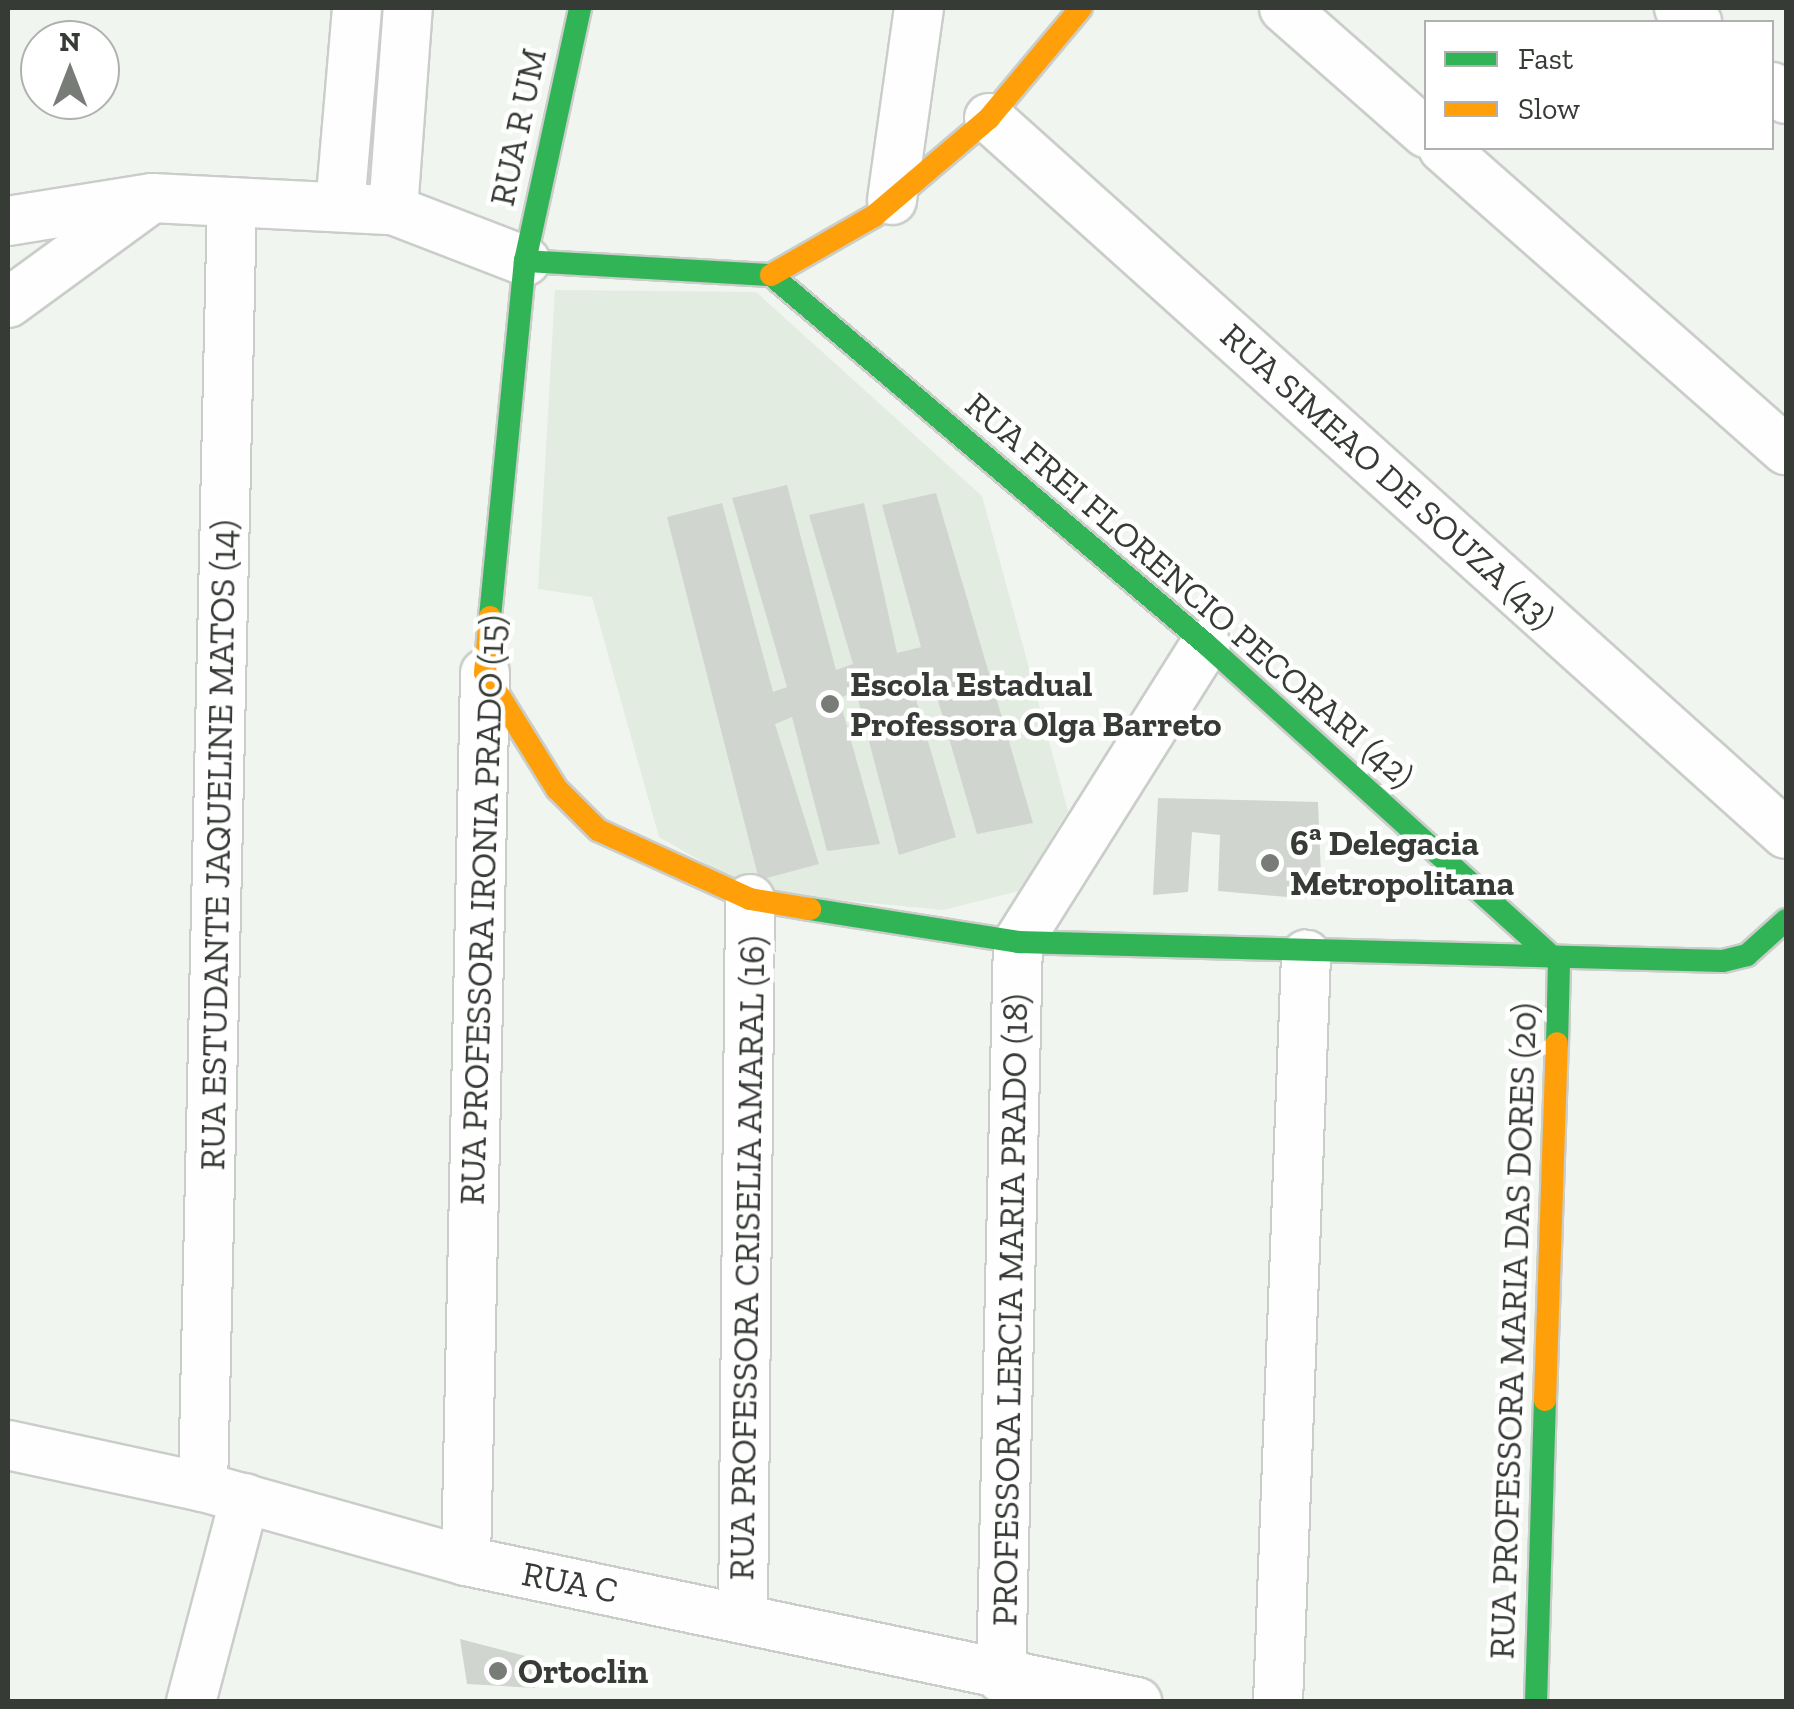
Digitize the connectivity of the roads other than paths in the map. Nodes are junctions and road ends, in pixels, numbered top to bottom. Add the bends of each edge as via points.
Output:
1 (358, 8) edge
2 (408, 8) edge
3 (580, 8) edge
4 (919, 8) edge
5 (1081, 8) edge
6 (1284, 8) edge
7 (989, 118) junction
8 (1424, 131) edge
9 (1445, 150) edge
10 (152, 198) junction
11 (892, 200) junction
12 (232, 202) junction
13 (340, 208) junction
14 (393, 210) junction
15 (8, 221) edge
16 (525, 260) junction
17 (771, 275) junction
18 (8, 302) edge
19 (1786, 450) edge
20 (1206, 644) junction
21 (484, 672) junction
22 (1786, 834) edge
23 (750, 899) junction
24 (1786, 920) edge
25 (1018, 942) junction
26 (1306, 955) junction
27 (1559, 964) junction
28 (8, 1445) edge
29 (224, 1493) junction
30 (466, 1561) junction
31 (744, 1617) junction
32 (1001, 1678) junction
33 (191, 1702) edge
34 (1138, 1702) edge
35 (1278, 1702) edge
36 (1536, 1702) edge

1 - 13 street
2 - 14 street
3 - 16 street, RUA R UM
4 - 11 street
5 - 7 street
6 - 8 street
7 - 11 street
7 - 22 street, RUA SIMEAO DE SOUZA (43)
9 - 19 street
10 - 12 street
10 - 15 street
10 - 18 street
11 - 17 street
12 - 13 street
12 - 29 street, RUA ESTUDANTE JAQUELINE MATOS (14)
13 - 14 street
14 - 16 street
16 - 17 street
16 - 21 street, RUA PROFESSORA IRONIA PRADO (15)
17 - 20 street, RUA FREI FLORENCIO PECORARI (42)
20 - 25 street
20 - 27 street, RUA FREI FLORENCIO PECORARI (42)
21 - 23 street via 574,811
21 - 30 street, RUA PROFESSORA IRONIA PRADO (15)
23 - 25 street
23 - 31 street, RUA PROFESSORA CRISELIA AMARAL (16)
24 - 27 street via 1740,959
25 - 26 street
25 - 32 street, PROFESSORA LERCIA MARIA PRADO (18)
26 - 27 street
26 - 35 street
27 - 36 street, RUA PROFESSORA MARIA DAS DORES (20)
28 - 29 street, RUA C
29 - 30 street, RUA C
29 - 33 street, RUA ESTUDANTE JAQUELINE MATOS (14)
30 - 31 street, RUA C
31 - 32 street, RUA C
32 - 34 street, RUA C

